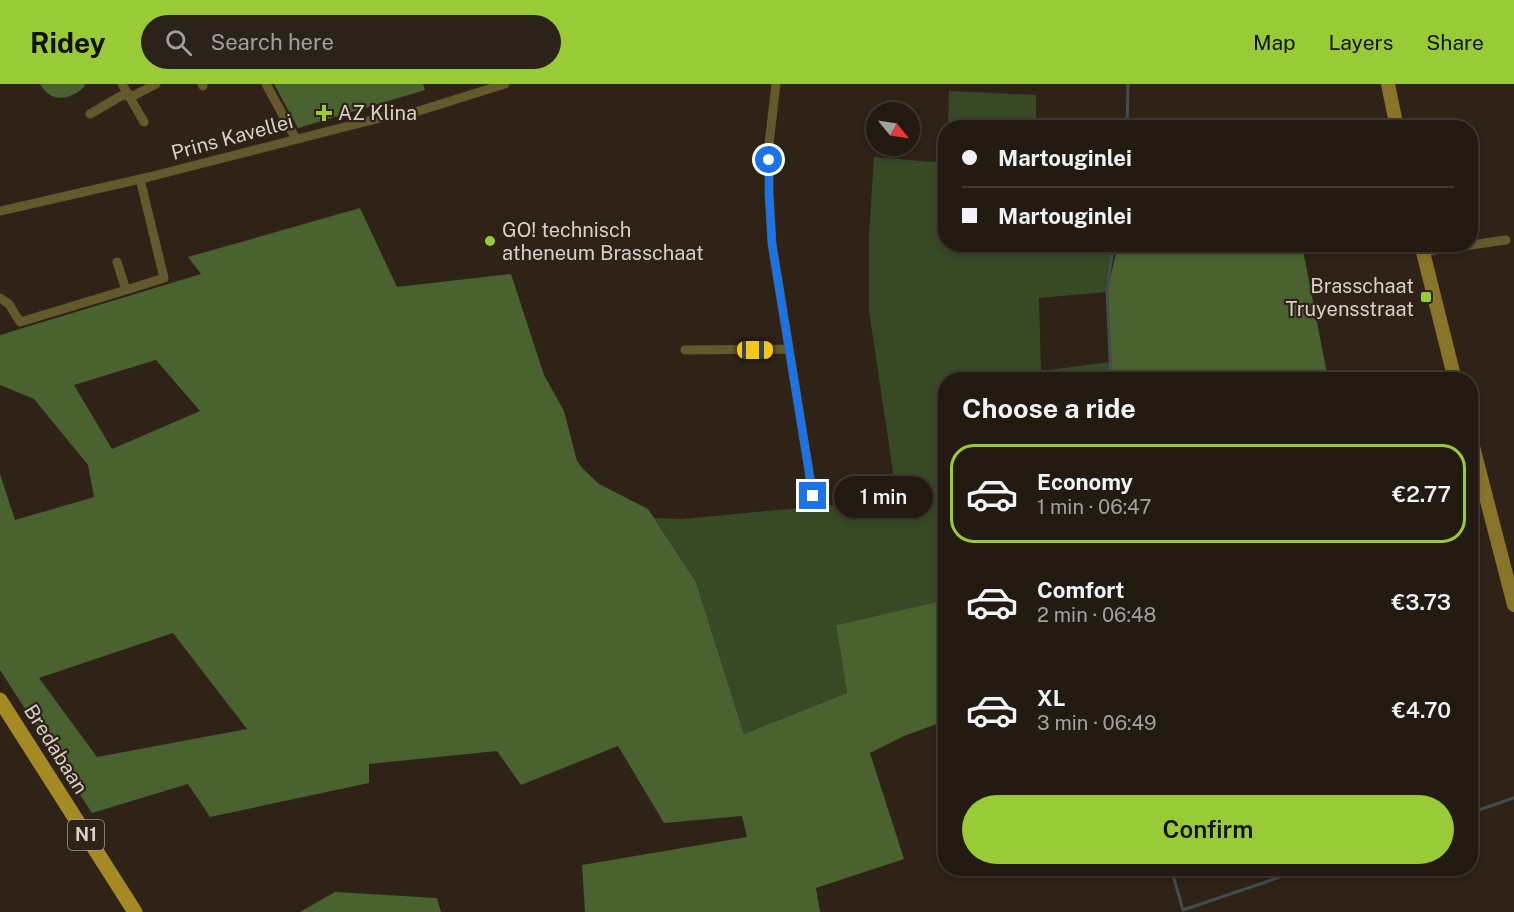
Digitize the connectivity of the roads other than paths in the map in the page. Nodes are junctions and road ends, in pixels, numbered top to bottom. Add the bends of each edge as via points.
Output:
1 (122, 84) edge
2 (156, 84) edge
3 (266, 84) edge
4 (506, 84) edge
5 (776, 84) edge
6 (1388, 84) edge
7 (128, 96) junction
8 (90, 114) dead end
9 (1395, 120) edge
10 (144, 122) dead end
11 (296, 139) junction
12 (140, 179) junction
13 (0, 211) edge
14 (1506, 240) dead end
15 (1478, 243) edge
16 (1423, 252) edge
17 (117, 262) dead end
18 (126, 290) junction
19 (0, 298) edge
20 (789, 349) junction
21 (686, 350) dead end
22 (1453, 372) edge
23 (1478, 466) edge
24 (813, 496) dead end
25 (1514, 605) edge
26 (0, 700) edge
27 (135, 912) edge

1 - 7 street
2 - 7 street
3 - 11 street
4 - 11 street, Prins Kavellei via 409,114
5 - 20 street via 769,144 769,193 772,244
6 - 9 street
7 - 8 street
7 - 10 street
11 - 12 street, Prins Kavellei
12 - 13 street, Prins Kavellei
12 - 18 street via 164,278
14 - 15 street
16 - 22 street
17 - 18 street
18 - 19 street via 20,322 9,304
20 - 21 street
20 - 24 street
23 - 25 street
26 - 27 main road, Bredabaan / N1

